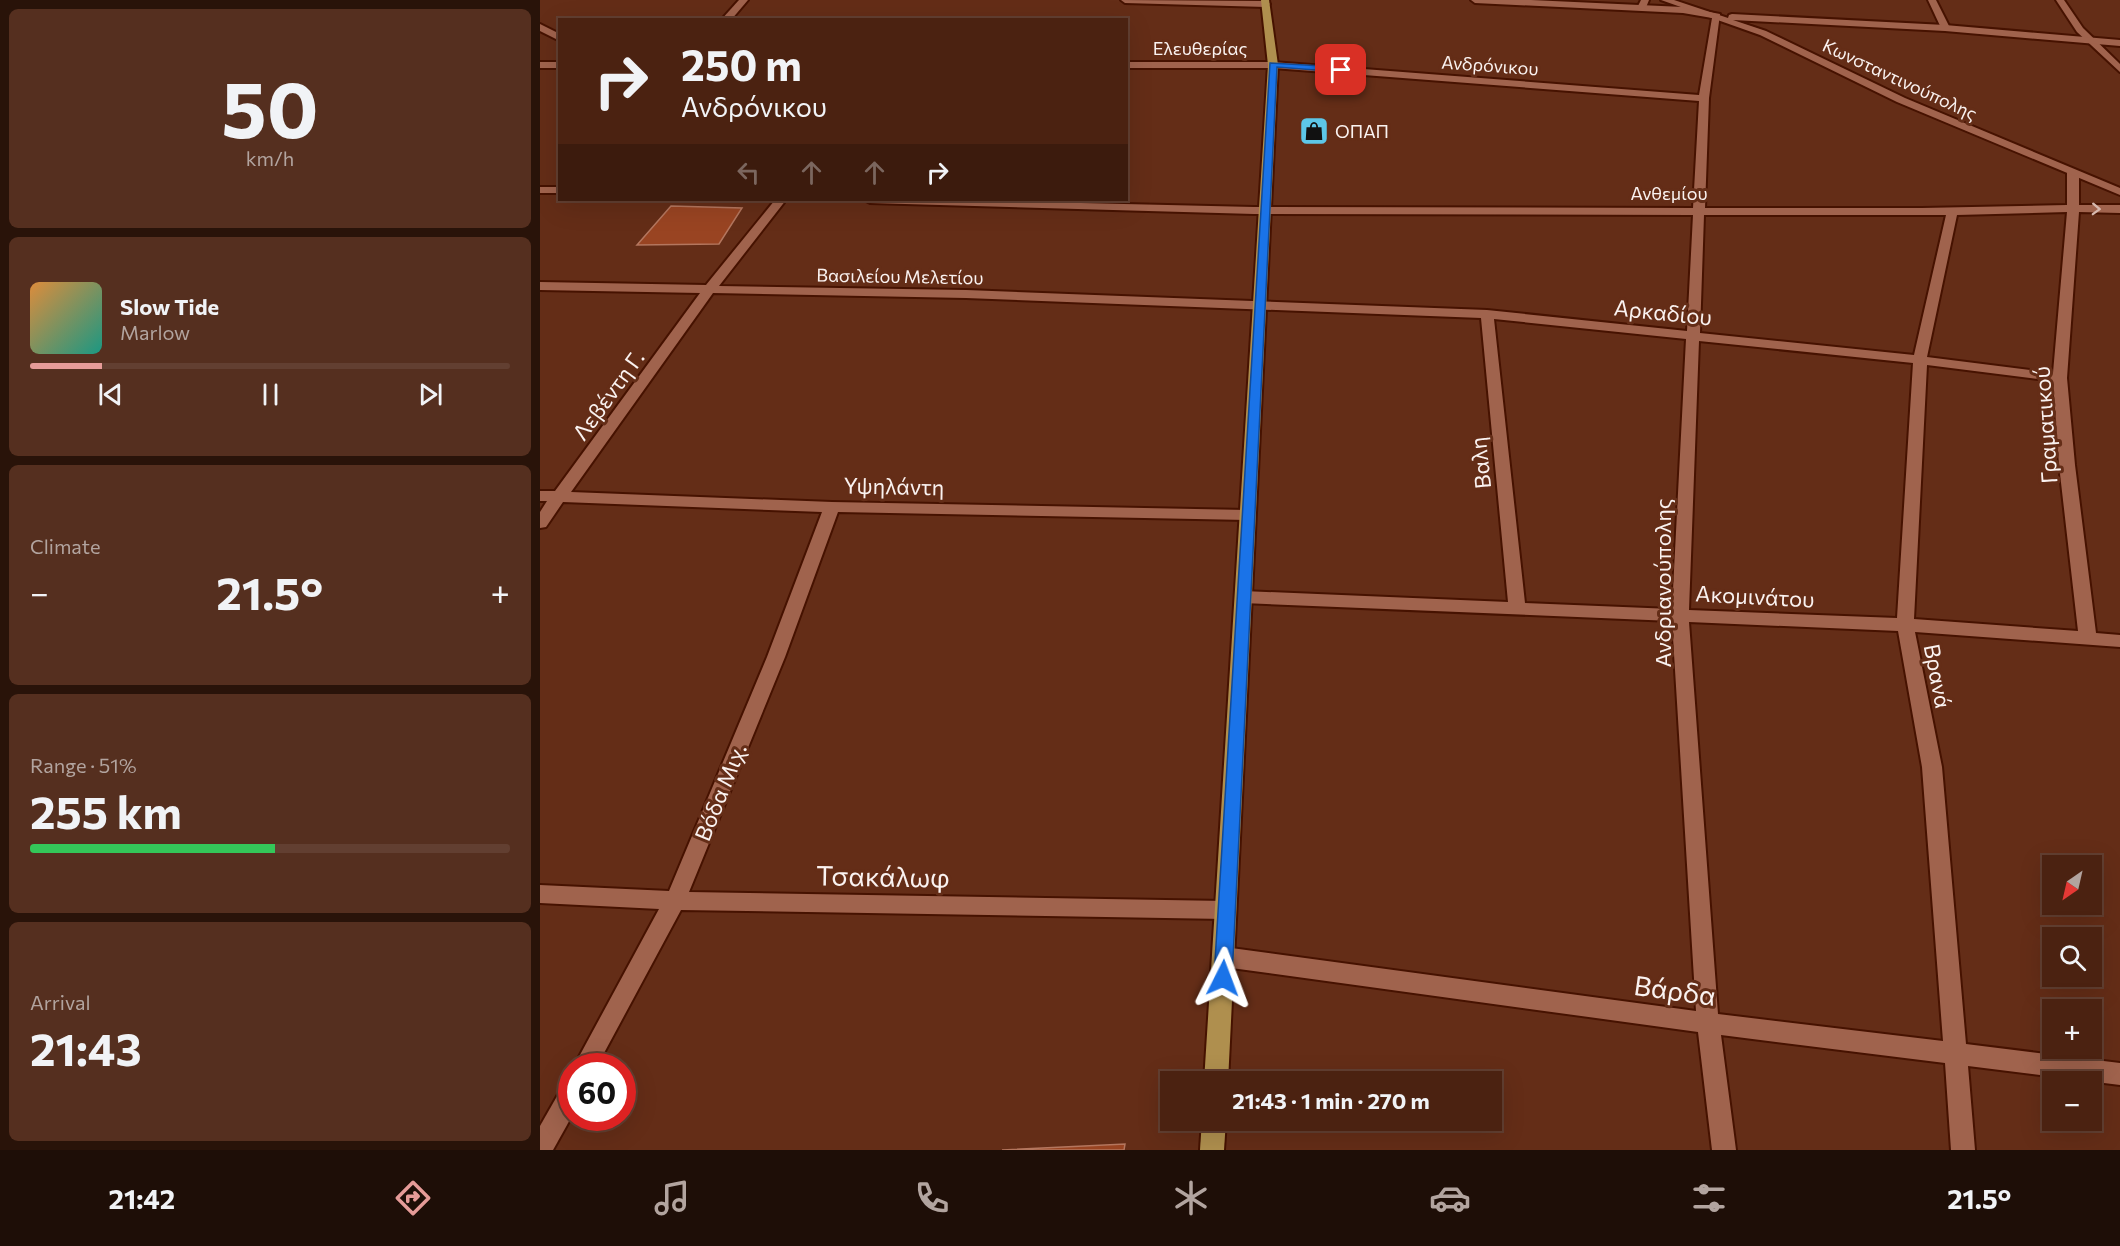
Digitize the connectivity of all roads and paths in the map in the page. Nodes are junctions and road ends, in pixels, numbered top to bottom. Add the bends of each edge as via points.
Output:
1 (744, 0) edge
2 (1125, 0) edge
3 (1475, 0) edge
4 (1665, 0) edge
5 (1932, 0) edge
6 (2060, 0) edge
7 (1265, 2) edge
8 (1643, 4) edge
9 (1717, 16) junction
10 (727, 18) edge
11 (540, 27) edge
12 (1945, 28) junction
13 (558, 37) edge
14 (2089, 40) junction
15 (2120, 43) edge
16 (1273, 64) junction
17 (540, 65) edge
18 (558, 65) edge
19 (1128, 65) edge
20 (2120, 69) edge
21 (1704, 98) junction
22 (2073, 172) junction
23 (540, 190) edge
24 (558, 190) edge
25 (2120, 192) edge
26 (780, 201) edge
27 (924, 201) edge
28 (2073, 208) junction
29 (2120, 209) edge
30 (1698, 210) junction
31 (1265, 211) junction
32 (1952, 212) junction
33 (540, 286) edge
34 (709, 290) junction
35 (1259, 304) junction
36 (1487, 314) junction
37 (1691, 336) junction
38 (1920, 360) junction
39 (2060, 378) junction
40 (540, 496) edge
41 (561, 497) junction
42 (832, 507) junction
43 (1247, 515) junction
44 (540, 523) edge
45 (1243, 597) junction
46 (1517, 607) junction
47 (1680, 615) junction
48 (1905, 625) junction
49 (2088, 639) junction
50 (2120, 641) edge
51 (540, 894) edge
52 (675, 901) junction
53 (1225, 910) junction
54 (1224, 957) junction
55 (1707, 1023) junction
56 (592, 1053) edge
57 (1955, 1053) junction
58 (1217, 1071) edge
59 (2120, 1074) edge
60 (558, 1117) edge
61 (1213, 1131) edge
62 (540, 1150) edge
63 (1212, 1150) edge
64 (1724, 1150) edge
65 (1963, 1150) edge

1 - 10 street
2 - 7 street
3 - 8 street
4 - 9 street, Κωνσταντινούπολης
5 - 12 street
6 - 14 street
7 - 16 main road
8 - 9 street
9 - 12 street
9 - 21 street, Ανδριανούπολης
9 - 22 street, Κωνσταντινούπολης via 1763,33 1901,100
11 - 13 street
12 - 14 street
14 - 15 street
14 - 20 street
16 - 19 street, Ελευθερίας
16 - 21 street, Ανδρόνικου
16 - 31 main road
17 - 18 street
21 - 30 street, Ανδριανούπολης
22 - 25 street, Κωνσταντινούπολης
22 - 28 street
23 - 24 street
26 - 34 street, Λεβέντη Γ.
27 - 31 street, Ανθεμίου
28 -> 29 street, Ανθεμίου
28 - 32 street, Ανθεμίου
28 - 39 street, Γραματικού
30 - 31 street, Ανθεμίου
30 - 32 street, Ανθεμίου
30 - 37 street, Ανδριανούπολης
31 - 35 main road
32 - 38 street, Βρανά
33 - 34 street, Βασιλείου Μελετίου
34 - 35 street, Βασιλείου Μελετίου
34 - 41 street, Λεβέντη Γ.
35 - 36 street, Αρκαδίου
35 - 43 main road
36 - 37 street, Αρκαδίου
36 - 46 street, Βαλη
37 - 38 street, Αρκαδίου
37 - 47 street, Ανδριανούπολης
38 - 39 street, Αρκαδίου
38 - 48 street, Βρανά
39 - 49 street, Γραματικού
40 - 41 street, Υψηλάντη
41 - 42 street, Υψηλάντη
41 - 44 street, Λεβέντη Γ.
42 - 43 street, Υψηλάντη
42 - 52 street, Βόδα Μιχ. via 776,657
43 - 45 main road
45 - 46 street, Ακομινάτου
45 - 53 main road
46 - 47 street, Ακομινάτου
47 - 48 street, Ακομινάτου
47 - 55 street, Ανδριανούπολης
48 - 49 street, Ακομινάτου
48 - 57 street, Βρανά via 1932,767
49 - 50 street, Ακομινάτου
51 - 52 street, Τσακάλωφ
52 - 53 street, Τσακάλωφ
52 - 56 street, Βόδα Μιχ.
53 - 54 main road
54 - 55 street, Βάρδα
54 - 58 main road
55 - 57 street, Βάρδα
55 - 64 street, Ανδριανούπολης
57 - 59 street, Βάρδα
57 - 65 street, Βρανά
60 - 62 street
61 - 63 main road

